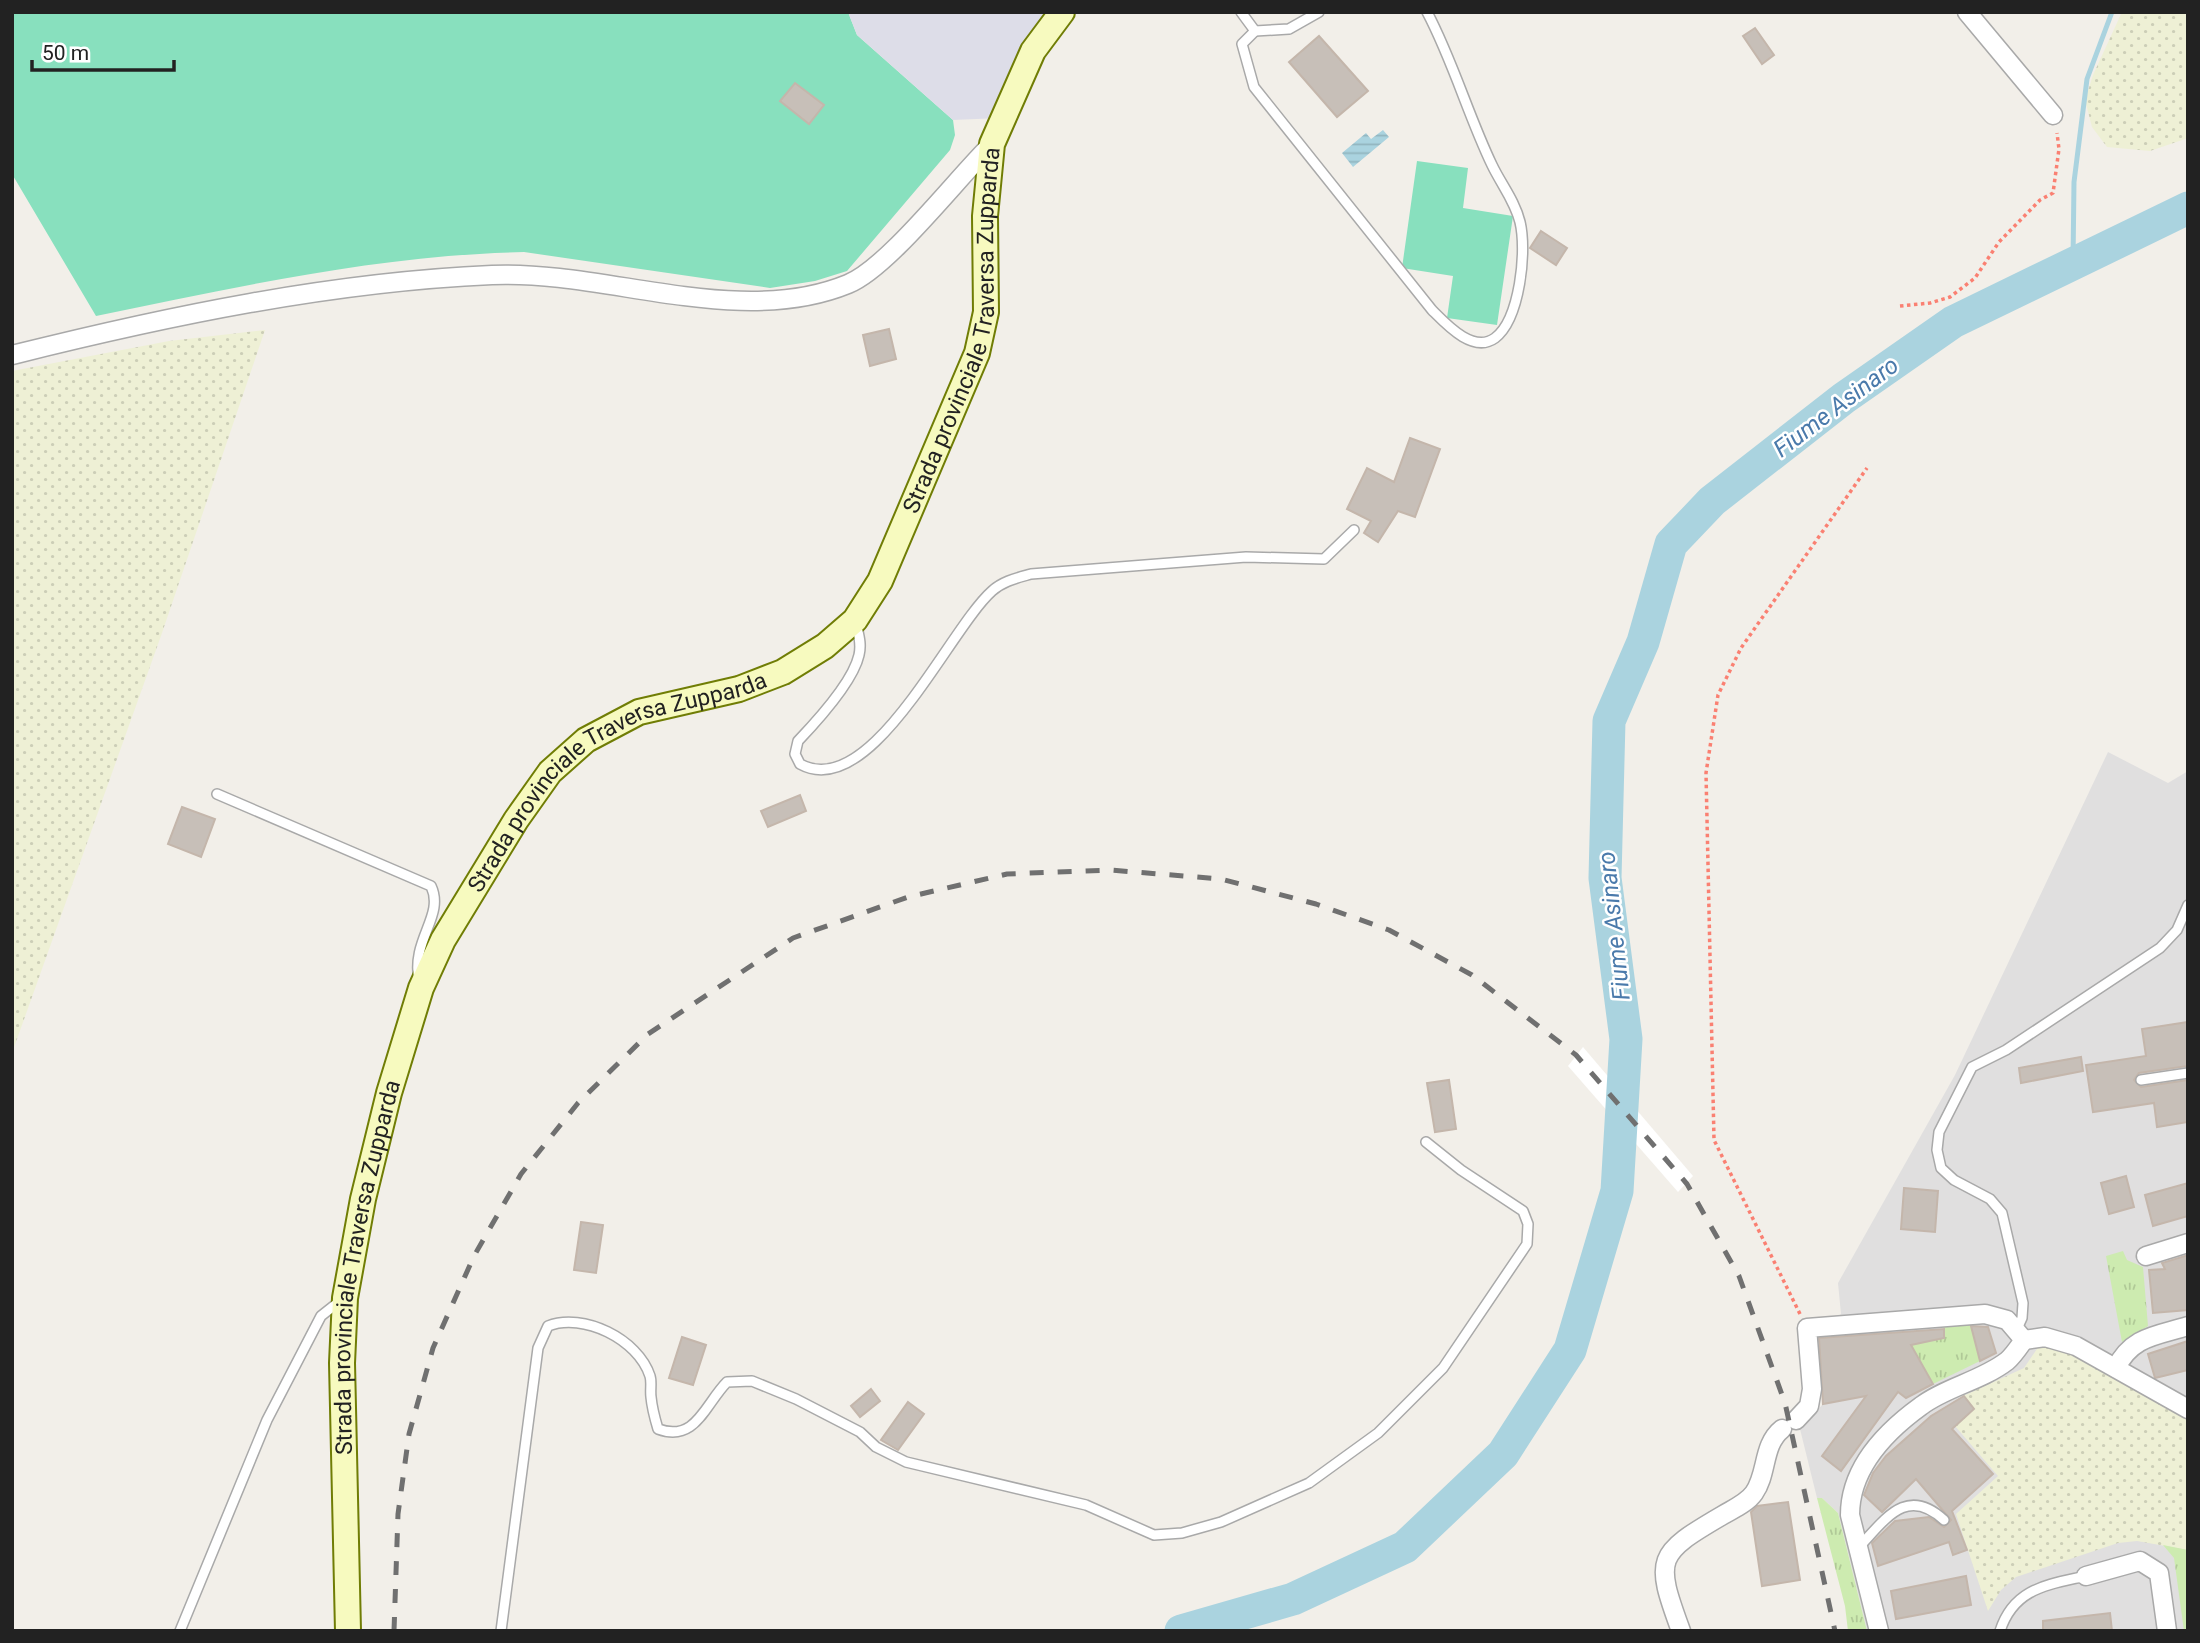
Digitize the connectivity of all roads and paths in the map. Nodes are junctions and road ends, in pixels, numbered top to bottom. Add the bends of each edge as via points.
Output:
1 (1062, 12) edge
2 (1241, 12) edge
3 (1319, 12) edge
4 (1427, 12) edge
5 (1967, 12) edge
6 (1255, 32) junction
7 (2053, 116) joint
8 (992, 144) junction
9 (1900, 306) dead end
10 (12, 355) edge
11 (1867, 468) dead end
12 (1354, 530) dead end
13 (855, 620) junction
14 (217, 794) dead end
15 (2188, 905) edge
16 (421, 988) junction
17 (2188, 1073) edge
18 (2141, 1080) dead end
19 (1426, 1142) dead end
20 (2188, 1243) edge
21 (2146, 1256) dead end
22 (345, 1298) junction
23 (2188, 1326) edge
24 (1807, 1328) junction
25 (2020, 1335) junction
26 (2116, 1368) junction
27 (2188, 1409) edge
28 (1944, 1520) dead end
29 (1858, 1548) junction
30 (2086, 1576) joint
31 (180, 1631) edge
32 (348, 1631) edge
33 (501, 1631) edge
34 (1681, 1631) edge
35 (1879, 1631) edge
36 (2000, 1631) edge
37 (2166, 1631) edge

1 - 8 main road, Strada provinciale Traversa Zupparda via 1033,51
2 - 6 lane
3 - 6 lane via 1289,29
4 - 6 lane via 1521,225 1515,305 1504,331 1491,341 1456,333 1432,310 1254,87 1241,44
5 - 7 street
7 - 9 path via 2059,149 2053,193 2040,200 1999,242 1975,278 1950,297
8 - 10 street via 888,254 851,283 825,291 749,302 528,274 490,275 255,304
8 - 13 main road, Strada provinciale Traversa Zupparda via 985,216 986,312 977,353 880,581
11 - 24 path via 1741,648 1718,695 1706,773 1714,1140
12 - 13 lane via 1324,559 1246,557 1010,579 992,591 964,622 905,710 877,741 848,762 809,770 795,754 798,741 851,673 861,641
13 - 16 main road, Strada provinciale Traversa Zupparda via 825,646 783,672 739,689 639,712 586,740 550,772 516,820 443,940
14 - 16 lane via 431,886 436,910 415,960
15 - 25 lane via 2177,930 2160,948 2026,1037 1972,1067 1939,1132 1941,1168 1990,1199 2002,1213 2023,1303
16 - 22 main road, Strada provinciale Traversa Zupparda via 363,1199
17 - 18 lane
19 - 33 lane via 1523,1211 1527,1244 1443,1368 1378,1433 1309,1483 1221,1522 1182,1533 1154,1535 1086,1506 906,1462 876,1447 860,1432 752,1381 727,1382 713,1396 703,1418 670,1434 657,1429 651,1377 640,1356 621,1339 582,1323 561,1321 548,1326 538,1348
20 - 21 street
22 - 31 lane via 321,1316 267,1419
22 - 32 main road, Strada provinciale Traversa Zupparda via 342,1363
23 - 26 street via 2133,1343
24 - 25 street via 1985,1314 2007,1320
24 - 34 street via 1809,1406 1772,1437 1754,1493 1681,1539 1668,1558 1663,1583
25 - 26 street via 2076,1346
25 - 29 street via 2008,1361 1921,1406 1868,1456 1850,1496
26 - 27 street
28 - 29 lane via 1931,1508 1913,1504 1893,1512
29 - 35 street
30 - 36 lane via 2020,1598 2006,1611
30 - 37 street via 2140,1561 2159,1573

